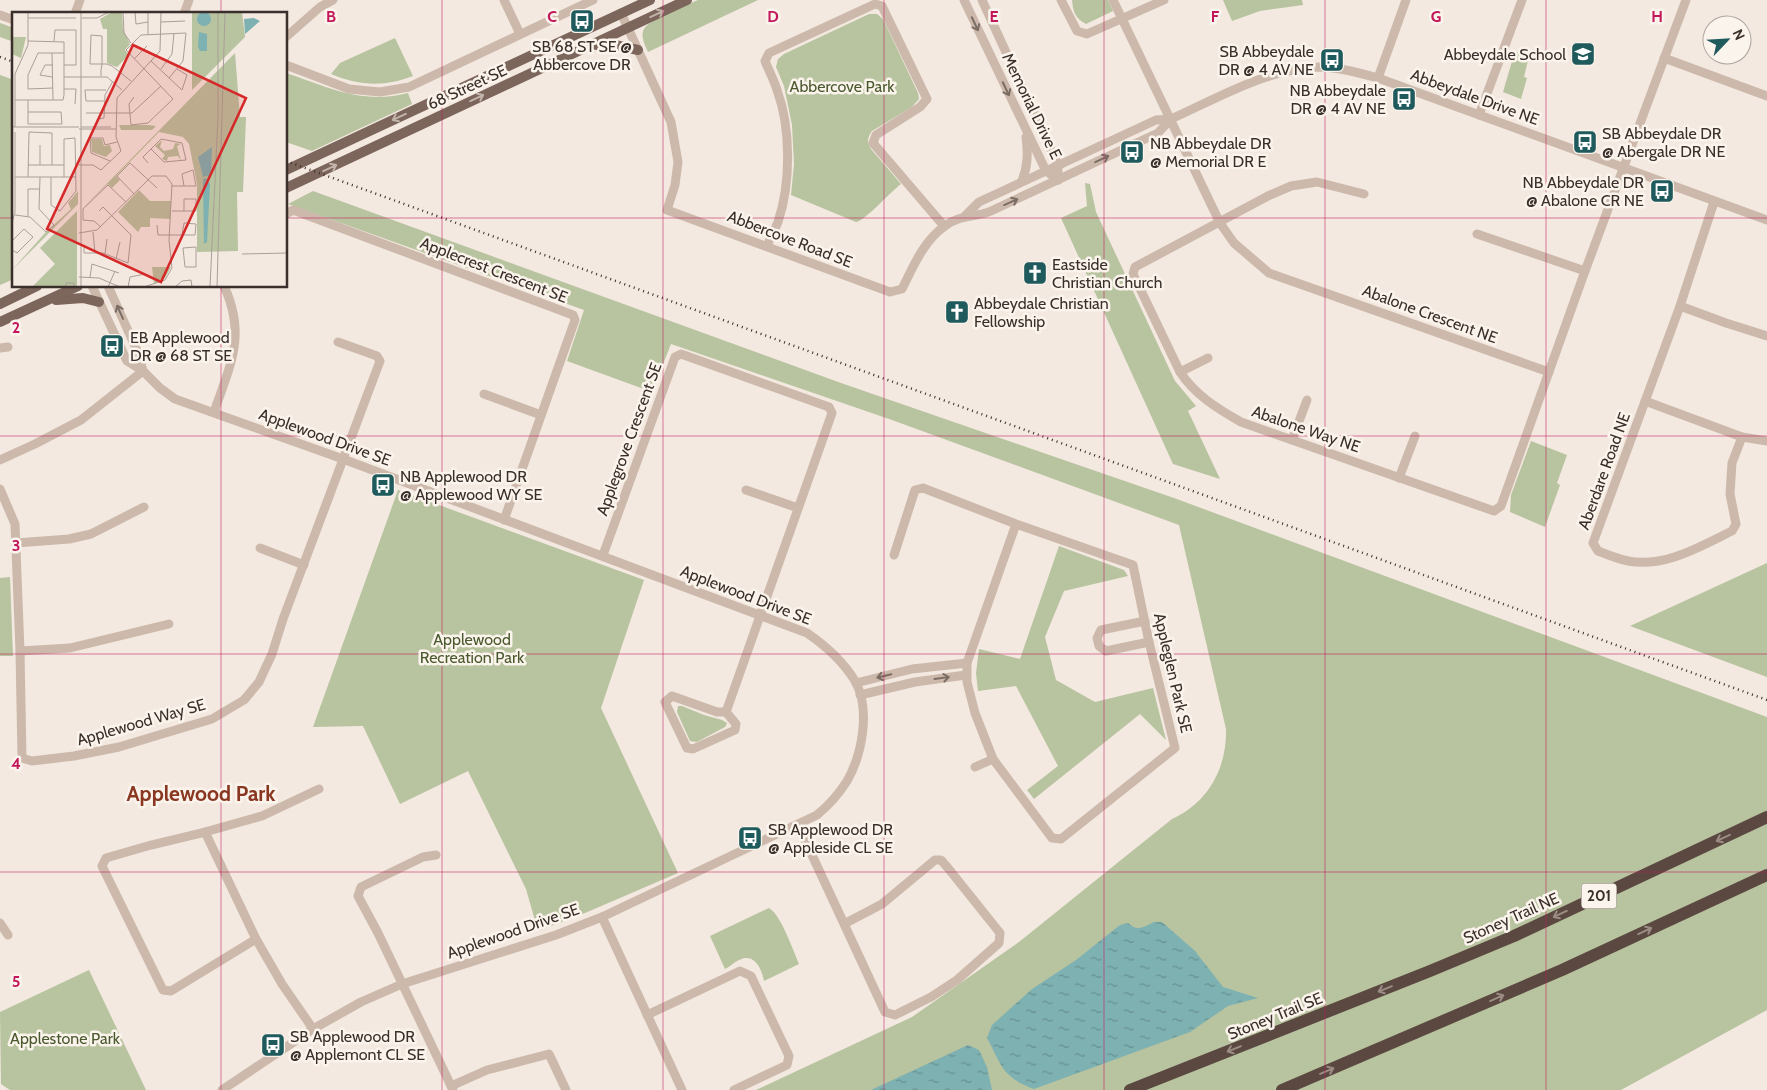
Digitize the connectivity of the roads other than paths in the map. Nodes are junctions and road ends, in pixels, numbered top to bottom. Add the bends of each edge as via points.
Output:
1 (80, 0) edge
2 (189, 0) edge
3 (333, 0) edge
4 (504, 0) edge
5 (593, 0) edge
6 (650, 0) edge
7 (687, 0) edge
8 (964, 0) edge
9 (982, 0) edge
10 (1061, 0) edge
11 (1113, 0) edge
12 (1164, 0) edge
13 (1406, 0) edge
14 (1522, 0) edge
15 (1686, 0) edge
16 (76, 12) edge
17 (185, 12) edge
18 (621, 13) junction
19 (0, 15) edge
20 (12, 19) edge
21 (1122, 19) junction
22 (628, 28) junction
23 (520, 34) junction
24 (288, 35) edge
25 (592, 44) junction
26 (638, 50) junction
27 (1664, 58) junction
28 (288, 66) edge
29 (1378, 78) junction
30 (1767, 96) edge
31 (1480, 115) junction
32 (1171, 119) junction
33 (1025, 129) junction
34 (1058, 165) junction
35 (1624, 167) junction
36 (288, 169) edge
37 (1046, 170) junction
38 (1058, 180) junction
39 (1022, 181) junction
40 (288, 187) edge
41 (1364, 194) dead end
42 (1714, 202) junction
43 (288, 213) edge
44 (965, 216) junction
45 (1767, 220) edge
46 (1220, 222) junction
47 (944, 226) junction
48 (1477, 234) dead end
49 (767, 246) junction
50 (1585, 271) junction
51 (33, 288) edge
52 (74, 288) edge
53 (93, 288) edge
54 (109, 288) edge
55 (225, 288) edge
56 (47, 300) junction
57 (99, 302) junction
58 (0, 304) edge
59 (1680, 306) junction
60 (0, 322) edge
61 (1767, 336) edge
62 (338, 342) dead end
63 (1208, 358) dead end
64 (143, 371) junction
65 (1180, 372) junction
66 (1548, 372) junction
67 (484, 394) dead end
68 (1308, 400) dead end
69 (1645, 401) junction
70 (214, 412) junction
71 (541, 415) junction
72 (1415, 436) dead end
73 (1742, 437) junction
74 (1292, 440) junction
75 (1767, 441) edge
76 (343, 459) junction
77 (0, 460) edge
78 (1399, 478) junction
79 (0, 489) edge
80 (746, 490) dead end
81 (144, 507) dead end
82 (798, 508) junction
83 (504, 520) junction
84 (1016, 524) junction
85 (16, 542) junction
86 (260, 548) dead end
87 (602, 555) junction
88 (894, 555) dead end
89 (304, 565) junction
90 (759, 615) junction
91 (1145, 622) junction
92 (169, 624) dead end
93 (1149, 642) junction
94 (20, 651) junction
95 (967, 663) junction
96 (912, 669) junction
97 (966, 675) junction
98 (915, 682) junction
99 (856, 683) junction
100 (860, 695) junction
101 (726, 712) junction
102 (993, 760) junction
103 (975, 767) dead end
104 (320, 789) dead end
105 (1767, 817) edge
106 (798, 825) junction
107 (205, 832) junction
108 (436, 856) dead end
109 (1767, 876) edge
110 (602, 917) junction
111 (0, 923) edge
112 (844, 924) junction
113 (8, 935) dead end
114 (256, 939) junction
115 (1430, 971) joint
116 (402, 984) junction
117 (648, 1015) junction
118 (313, 1029) junction
119 (236, 1087) edge
120 (452, 1088) edge
121 (222, 1090) edge
122 (566, 1090) edge
123 (682, 1090) edge
124 (734, 1090) edge
125 (1130, 1090) edge
126 (1282, 1090) edge

1 - 16 street
2 - 17 street
3 - 24 street via 320,7
4 - 23 street
5 - 23 street
6 - 18 main road, 68 Street SE
22 -> 7 main road, 68 Street SE
8 -> 33 street, Memorial Drive E
9 - 34 street, Memorial Drive E
10 - 21 street via 1078,31 1088,34
11 - 21 street, Abalone Crescent NE
12 - 21 street
13 - 29 street
14 - 31 street
15 - 27 street
18 - 22 street
18 -> 36 main road, 68 Street SE
19 - 20 street
21 - 32 street, Abalone Crescent NE
22 - 25 main road, 68 Street SE
22 - 26 street
23 - 28 street via 409,87 380,92 348,89
25 - 26 main road
40 -> 25 main road, 68 Street SE
26 - 49 street, Abbercove Road SE via 671,122 676,146 676,177 667,210
27 - 30 street
27 - 35 street
29 - 31 street, Abbeydale Drive NE
29 - 32 street, Abbeydale Drive NE via 1343,69 1290,70 1262,78
31 - 35 street, Abbeydale Drive NE
32 - 34 street, Abbeydale Drive NE via 1156,120
38 -> 32 street, Abbeydale Drive NE via 1158,132
32 - 46 street, Abalone Crescent NE
33 - 37 street, Memorial Drive E
33 - 39 street via 1028,151
34 - 37 street, Abbeydale Drive NE
34 - 38 street, Memorial Drive E
35 - 42 street, Abbeydale Drive NE
35 - 50 street
37 - 38 street, Memorial Drive E
37 - 39 street, Abbeydale Drive NE
44 -> 38 street, Abbeydale Drive NE via 985,214
39 - 44 street, Abbeydale Drive NE via 979,202
41 - 46 street, Abalone Way NE via 1317,182 1291,186
42 - 45 street, Abbeydale Drive NE
42 - 59 street, Aberdare Road NE
43 - 71 street, Applecrest Crescent SE via 293,210 573,315 575,320
44 - 47 street
46 - 65 street, Abalone Way NE via 1135,267 1133,274
46 - 66 street, Abalone Crescent NE via 1234,243 1269,272
47 - 49 street, Abbercove Road SE via 919,255 902,289 890,292
47 - 49 street via 873,143 876,135 927,99 882,6 875,4 769,53 765,61 778,91 786,130 787,168 778,222
48 - 50 street
50 - 66 street
51 - 58 main road
52 - 56 main road
53 - 57 street, Applewood Drive SE
64 -> 54 street, Applewood Drive SE
55 - 70 street via 232,304 236,334 232,360
56 - 57 main road via 83,298
56 - 60 main road
57 - 64 street, Applewood Drive SE via 127,361
59 - 61 street
59 - 69 street, Aberdare Road NE
62 - 76 street, Applewood Way SE via 377,356 380,361
63 - 65 street
64 - 70 street, Applewood Drive SE via 175,398
64 - 77 street via 81,420
65 - 74 street, Abalone Way NE via 1187,383 1219,409 1241,422
66 - 78 street, Abalone Way NE via 1501,506 1494,511
67 - 71 street
68 - 74 street
69 - 73 street
69 - 73 street, Aberdare Road NE via 1593,543 1598,552 1628,561 1648,562 1672,558 1732,531 1736,524 1730,494 1732,463
70 - 76 street, Applewood Drive SE
71 - 83 street, Applecrest Crescent SE
72 - 78 street
73 - 75 street
74 - 78 street, Abalone Way NE
76 - 83 street, Applewood Drive SE
76 - 89 street, Applewood Way SE
79 - 85 street, Applewood Way SE via 15,524
80 - 82 street
81 - 85 street via 91,534 69,539
82 - 87 street, Applegrove Crescent SE via 832,413 829,407 682,354 675,357
82 - 90 street, Applegrove Crescent SE
83 - 87 street, Applewood Drive SE
84 - 88 street via 923,488 916,490
84 - 91 street, Appleglen Park SE via 1133,565
84 - 95 street, Appleglen Park SE
85 - 94 street, Applewood Way SE
86 - 89 street
87 - 90 street, Applewood Drive SE
89 - 94 street, Applewood Way SE via 259,682 244,700 212,719 119,747 32,761 22,758
90 - 99 street, Applewood Drive SE via 807,633 843,663
90 - 101 street, Applegrove Crescent SE
91 - 93 street, Appleglen Park SE
91 - 93 street via 1101,630 1097,638 1099,646 1106,651
92 - 94 street via 70,648
93 - 102 street, Appleglen Park SE via 1175,748 1061,839 1052,838
95 - 96 street
95 - 97 street, Appleglen Park SE
96 - 98 street
96 -> 99 street
98 -> 97 street
97 - 102 street, Appleglen Park SE via 975,713
98 - 100 street
99 - 100 street, Applewood Drive SE
100 - 106 street, Applewood Drive SE via 864,716 855,764 834,800 817,815
101 - 101 street via 736,724 735,730 694,749 687,748 665,702 672,696 717,712
102 - 103 street
104 - 107 street via 262,816
105 -> 115 highway, Stoney Trail NE / 201 via 1514,936
106 - 110 street, Applewood Drive SE
106 - 112 street
107 - 114 street
107 - 114 street via 106,858 102,866 163,990 171,991
108 - 116 street via 423,857 362,887 358,896
126 -> 109 highway via 1452,1018
110 - 116 street, Applewood Drive SE
110 - 117 street
111 - 113 street
112 - 112 street via 885,1012 895,1015 957,980 999,943 1000,933 941,860 935,860 882,904
114 - 118 street
115 -> 125 highway, Stoney Trail SE / 201
116 - 118 street, Applewood Drive SE
116 - 120 street
117 - 123 street
117 - 124 street via 740,971 751,976 789,1056 787,1065
118 - 119 street, Applewood Drive SE
119 - 121 street, Applewood Drive SE
120 - 122 street via 487,1070 549,1054

